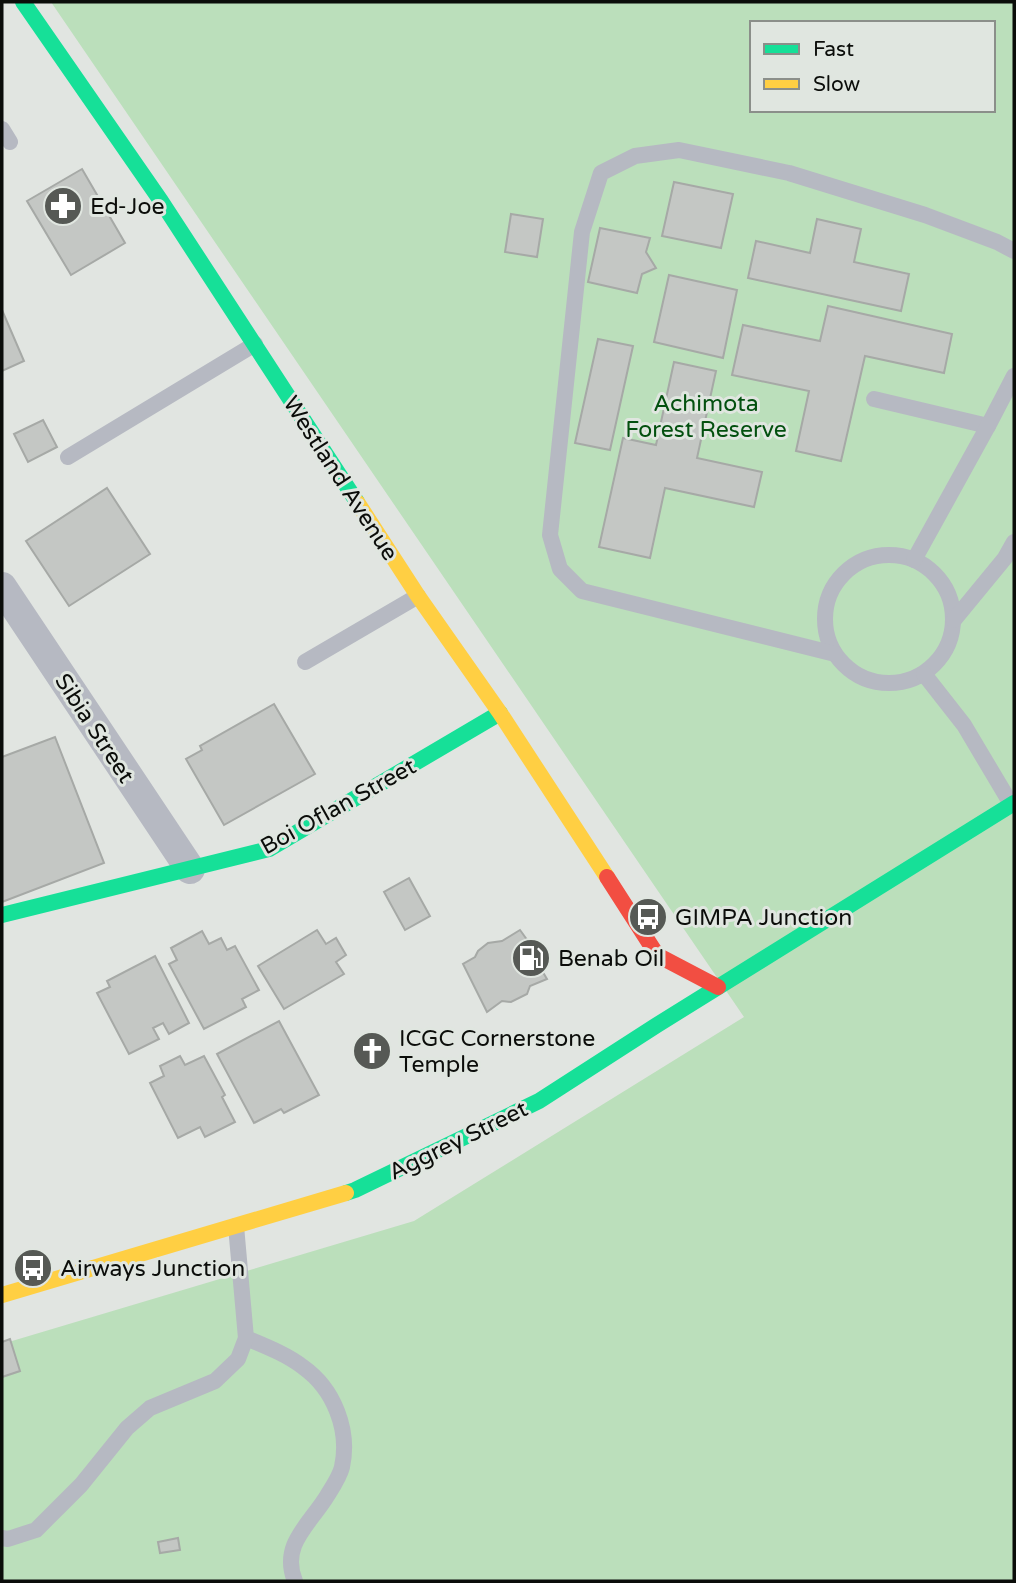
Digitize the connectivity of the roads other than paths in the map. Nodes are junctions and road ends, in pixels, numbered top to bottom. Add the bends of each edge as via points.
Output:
1 (23, 2) edge
2 (1014, 251) edge
3 (255, 344) junction
4 (1014, 376) edge
5 (874, 399) dead end
6 (988, 426) junction
7 (68, 457) dead end
8 (1014, 542) edge
9 (914, 560) junction
10 (2, 587) edge
11 (418, 596) junction
12 (954, 620) junction
13 (835, 654) junction
14 (304, 662) dead end
15 (924, 674) junction
16 (500, 713) junction
17 (1013, 804) edge
18 (190, 869) junction
19 (2, 915) edge
20 (718, 987) junction
21 (236, 1226) junction
22 (2, 1295) edge
23 (246, 1338) junction
24 (2, 1538) edge
25 (295, 1581) edge

1 - 3 street, Westland Avenue
2 - 13 lane via 925,215 801,177 679,150 635,156 601,173 582,232 551,522 560,569 582,591
3 - 7 lane
3 - 11 street, Westland Avenue
4 - 6 lane
5 - 6 lane
6 - 9 lane
8 - 12 lane
9 - 12 lane via 936,574 950,595
9 - 13 lane via 892,555 869,558 848,569 833,587 826,609 826,632
10 - 18 street, Sibia Street
11 - 14 lane
11 - 16 street, Westland Avenue
12 - 15 lane via 940,660
13 - 15 lane via 852,672 875,682 900,683
15 - 17 lane via 964,725
16 - 18 street, Boi Oflan Street via 269,849
16 - 20 street, Westland Avenue via 657,962
17 - 20 street, Aggrey Street
18 - 19 street, Boi Oflan Street
20 - 21 street, Aggrey Street via 657,1018 539,1101 355,1190
21 - 22 street, Aggrey Street
21 - 23 lane
23 - 24 lane via 238,1359 215,1381 150,1408 127,1428 81,1485 36,1530
23 - 25 lane via 306,1368 324,1386 342,1425 342,1469 295,1541 290,1569

